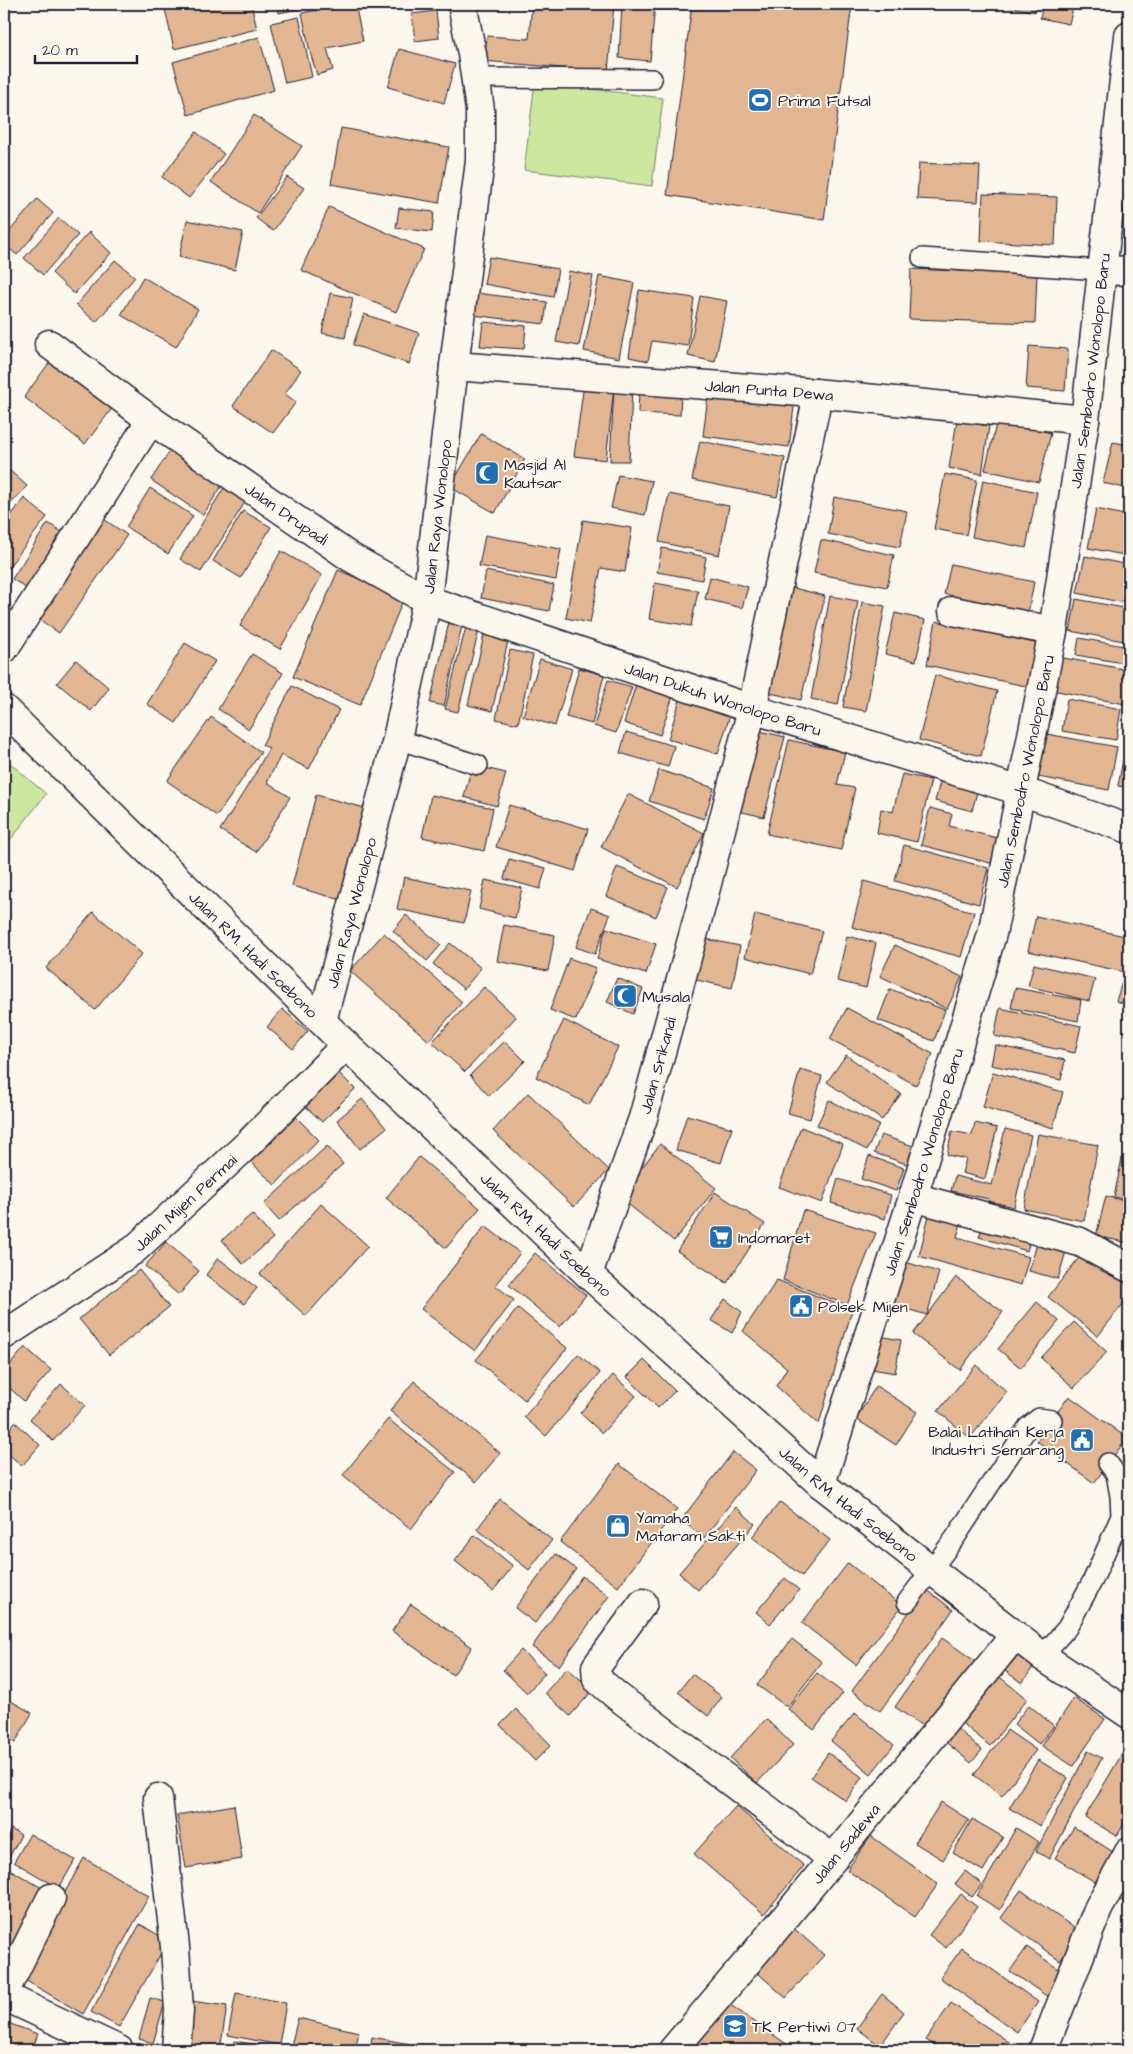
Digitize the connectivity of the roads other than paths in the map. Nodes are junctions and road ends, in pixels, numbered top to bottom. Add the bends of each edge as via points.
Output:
1 (462, 4) edge
2 (1129, 48) edge
3 (475, 78) junction
4 (652, 79) dead end
5 (922, 258) dead end
6 (1101, 270) junction
7 (1129, 272) edge
8 (48, 344) dead end
9 (454, 366) junction
10 (815, 393) junction
11 (151, 420) junction
12 (1084, 420) junction
13 (427, 600) junction
14 (954, 611) dead end
15 (1053, 631) junction
16 (4, 649) edge
17 (4, 709) edge
18 (752, 709) junction
19 (397, 739) junction
20 (478, 764) dead end
21 (1021, 791) junction
22 (1129, 829) edge
23 (322, 1022) junction
24 (346, 1045) junction
25 (913, 1197) junction
26 (1129, 1268) edge
27 (588, 1274) junction
28 (4, 1336) edge
29 (1052, 1420) dead end
30 (1108, 1463) dead end
31 (821, 1484) junction
32 (933, 1570) junction
33 (907, 1602) dead end
34 (643, 1604) dead end
35 (1015, 1635) junction
36 (1042, 1656) junction
37 (1129, 1714) edge
38 (158, 1798) dead end
39 (1129, 1852) edge
40 (833, 1859) junction
41 (51, 1898) dead end
42 (4, 1995) edge
43 (119, 2050) edge
44 (176, 2050) edge
45 (673, 2050) edge
46 (1043, 2050) edge

1 - 3 street, Jalan Raya Wonolopo
2 - 6 street, Jalan Sembodro Wonolopo Baru
3 - 4 lane
3 - 9 street, Jalan Raya Wonolopo via 480,110 480,161
5 - 6 lane
6 - 7 street
6 - 12 street, Jalan Sembodro Wonolopo Baru
8 - 11 street, Jalan Drupadi
9 - 10 street, Jalan Punta Dewa
9 - 13 street, Jalan Raya Wonolopo
10 - 12 street, Jalan Punta Dewa
10 - 18 street, Jalan Srikandi via 815,409
11 - 13 street, Jalan Drupadi via 350,557
11 - 16 street
12 - 15 street, Jalan Sembodro Wonolopo Baru
13 - 18 street, Jalan Dukuh Wonolopo Baru
13 - 19 street, Jalan Raya Wonolopo
14 - 15 street
15 - 21 street, Jalan Sembodro Wonolopo Baru
17 - 23 street, Jalan RM. Hadi Soebono
18 - 21 street, Jalan Dukuh Wonolopo Baru
18 - 27 street, Jalan Srikandi via 643,1118
19 - 20 lane
19 - 23 street, Jalan Raya Wonolopo
21 - 22 street, Jalan Dukuh Wonolopo Baru
21 - 25 street, Jalan Sembodro Wonolopo Baru via 992,934
23 - 24 street, Jalan RM. Hadi Soebono
24 - 27 street, Jalan RM. Hadi Soebono
24 - 28 street, Jalan Mijen Permai via 249,1143 134,1250
25 - 26 street via 1080,1242
25 - 31 street, Jalan Sembodro Wonolopo Baru
27 - 31 street, Jalan RM. Hadi Soebono
29 - 32 lane via 1039,1418 1028,1427
30 - 36 lane via 1116,1474 1121,1516 1093,1580 1067,1628
31 - 32 street, Jalan RM. Hadi Soebono
32 - 33 lane
32 - 35 street, Jalan RM. Hadi Soebono
34 - 40 street via 596,1667 598,1678 617,1696
35 - 36 street, Jalan RM. Hadi Soebono
35 - 40 street, Jalan Sadewa
36 - 37 street, Jalan RM. Hadi Soebono
38 - 44 street via 175,1947 179,2011
39 - 46 street via 1098,1909
40 - 45 street, Jalan Sadewa
41 - 42 street
42 - 43 street

